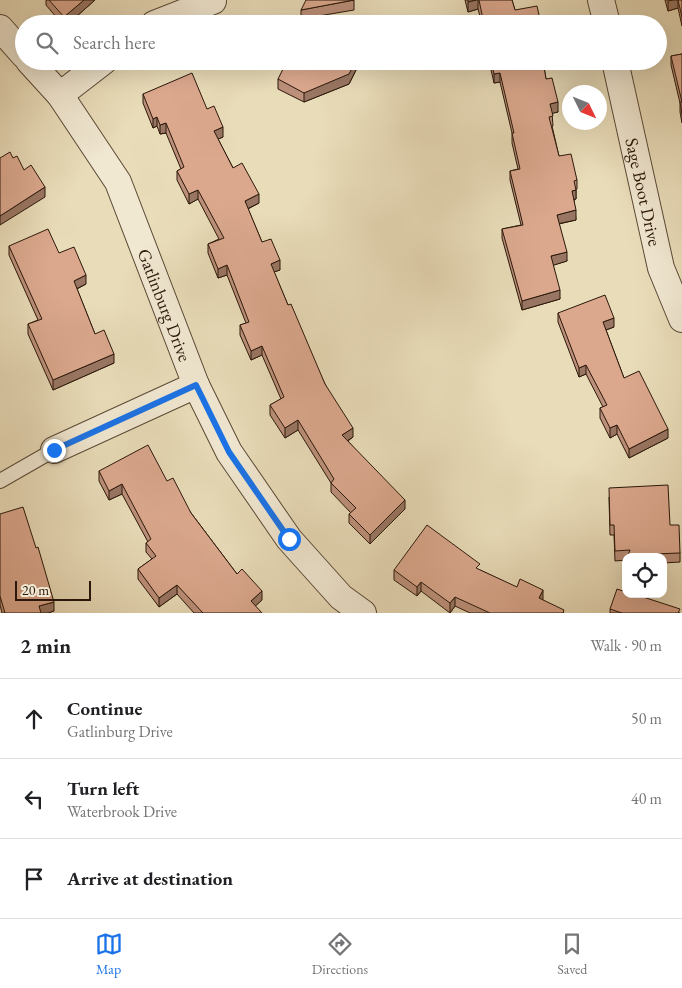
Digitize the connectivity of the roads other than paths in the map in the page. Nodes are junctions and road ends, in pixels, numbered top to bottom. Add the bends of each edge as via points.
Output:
1 (601, 0) edge
2 (213, 1) dead end
3 (177, 15) edge
4 (605, 15) edge
5 (0, 28) edge
6 (15, 45) edge
7 (37, 70) edge
8 (92, 70) edge
9 (617, 70) edge
10 (60, 95) junction
11 (682, 319) edge
12 (196, 385) junction
13 (54, 450) joint
14 (0, 481) edge
15 (363, 613) edge

1 - 4 street
2 - 3 street
5 - 6 street
7 - 10 street, Gatlinburg Drive
8 - 10 street
9 - 11 street, Sage Boot Drive via 661,268
10 - 12 street, Gatlinburg Drive via 118,182
12 - 13 street
12 - 15 street, Gatlinburg Drive via 229,452 289,539 341,596
13 - 14 lane

